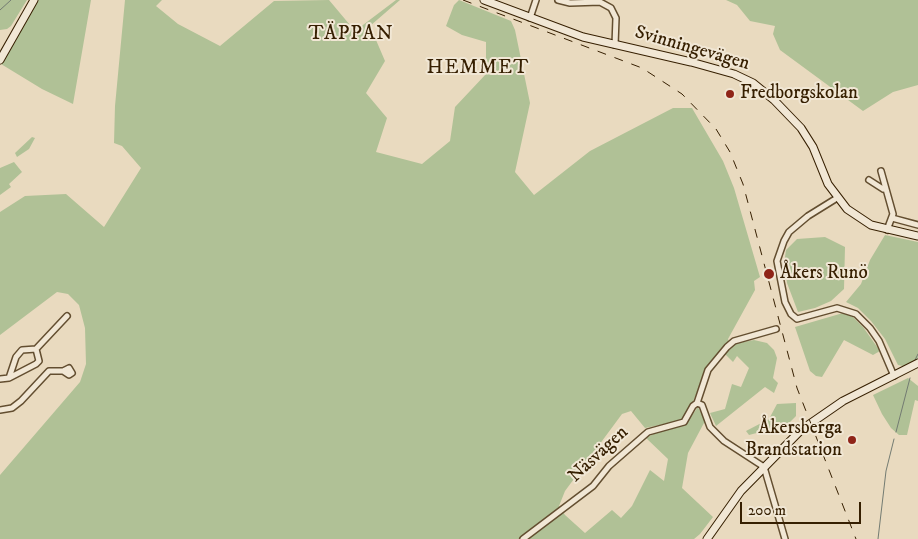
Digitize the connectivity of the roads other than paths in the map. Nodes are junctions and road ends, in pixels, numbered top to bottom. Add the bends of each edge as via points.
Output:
1 (34, 0) edge
2 (484, 0) edge
3 (536, 0) edge
4 (558, 0) edge
5 (530, 18) junction
6 (615, 45) junction
7 (0, 60) edge
8 (881, 171) dead end
9 (869, 180) dead end
10 (885, 192) junction
11 (837, 198) junction
12 (892, 218) junction
13 (918, 226) edge
14 (886, 230) junction
15 (918, 236) edge
16 (67, 316) dead end
17 (776, 329) dead end
18 (36, 349) junction
19 (918, 363) edge
20 (63, 371) dead end
21 (894, 376) junction
22 (9, 378) junction
23 (0, 379) edge
24 (697, 403) junction
25 (0, 410) edge
26 (764, 467) junction
27 (523, 539) edge
28 (707, 539) edge
29 (785, 539) edge

1 - 7 main road
2 - 5 main road, Svinningevägen
3 - 5 street
4 - 6 street via 600,2 611,8 616,18
5 - 6 main road, Svinningevägen
6 - 11 main road, Svinningevägen via 713,68 757,86 801,128
8 - 10 street
9 - 10 street via 880,185
10 - 12 street
11 - 14 main road, Svinningevägen via 863,220
11 - 21 street via 808,216 784,241 777,261 785,302 797,319 838,308 856,314 879,341
12 - 13 street
12 - 14 street
14 - 15 main road, Svinningevägen
16 - 18 street
17 - 24 street, Näsvägen via 727,346 708,370
18 - 22 street via 22,350
18 - 22 street via 39,361
19 - 21 main road
20 - 25 street via 49,371 21,401 12,408
21 - 26 main road via 824,413 801,430
22 - 23 street
24 - 26 street via 702,405 710,427 724,441
24 - 27 street, Näsvägen via 684,422 648,432 615,459 592,486
26 - 28 main road via 741,491
26 - 29 street

